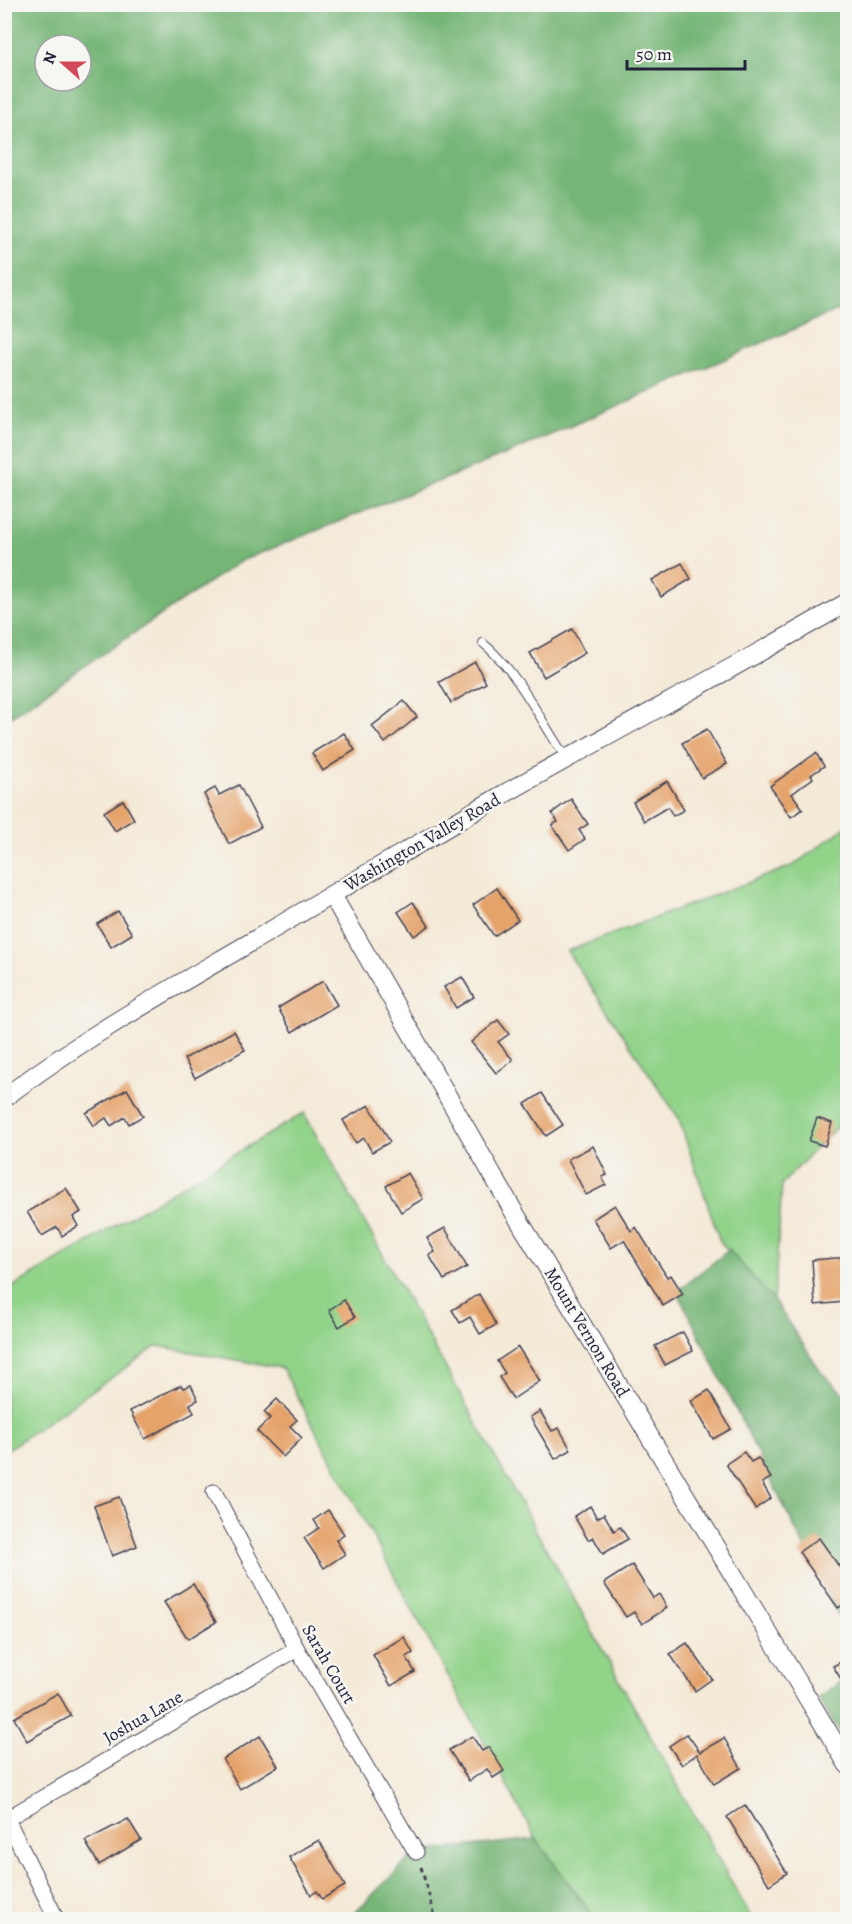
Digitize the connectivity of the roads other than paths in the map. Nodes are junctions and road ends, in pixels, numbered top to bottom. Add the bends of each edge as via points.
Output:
1 (848, 602) edge
2 (483, 643) dead end
3 (567, 760) junction
4 (332, 895) junction
5 (4, 1098) edge
6 (214, 1492) dead end
7 (297, 1649) junction
8 (848, 1765) edge
9 (6, 1816) edge
10 (416, 1852) road end
11 (57, 1920) edge

1 - 3 street, Washington Valley Road
2 - 3 lane via 513,676
3 - 4 street, Washington Valley Road
4 - 5 street, Washington Valley Road via 86,1040
4 - 8 street, Mount Vernon Road via 514,1212
6 - 7 street, Sarah Court
7 - 9 street, Joshua Lane
7 - 10 street, Sarah Court
9 - 11 street

